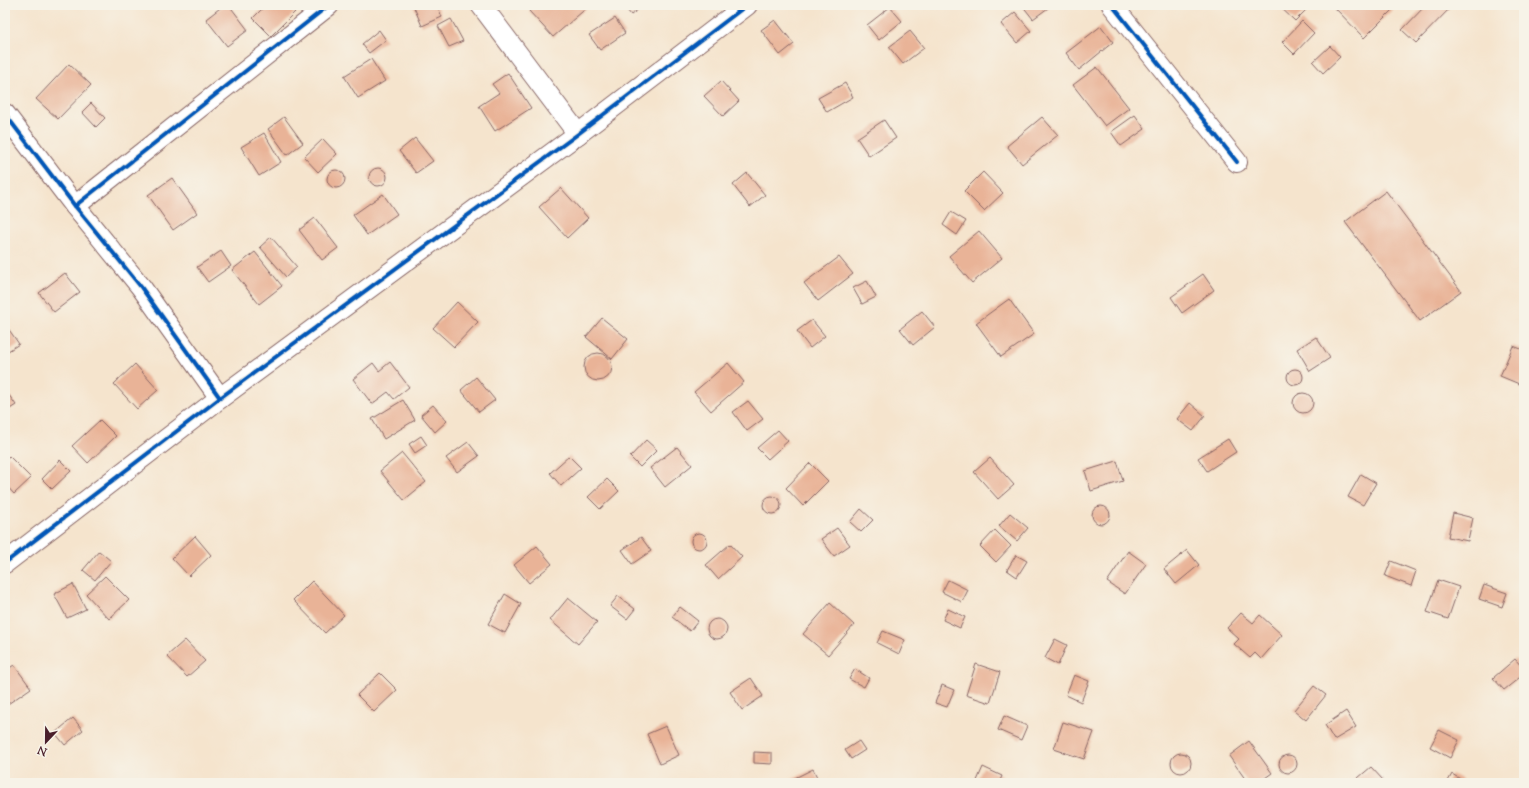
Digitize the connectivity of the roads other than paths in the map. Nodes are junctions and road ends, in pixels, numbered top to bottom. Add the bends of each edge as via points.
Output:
1 (329, 5) edge
2 (481, 5) edge
3 (747, 5) edge
4 (1112, 5) edge
5 (5, 114) edge
6 (578, 134) junction
7 (1236, 162) dead end
8 (75, 206) junction
9 (220, 398) junction
10 (5, 563) edge

1 - 8 street
2 - 6 street
3 - 6 street
4 - 7 street
5 - 8 street
6 - 9 street
8 - 9 street via 141,286
9 - 10 street

